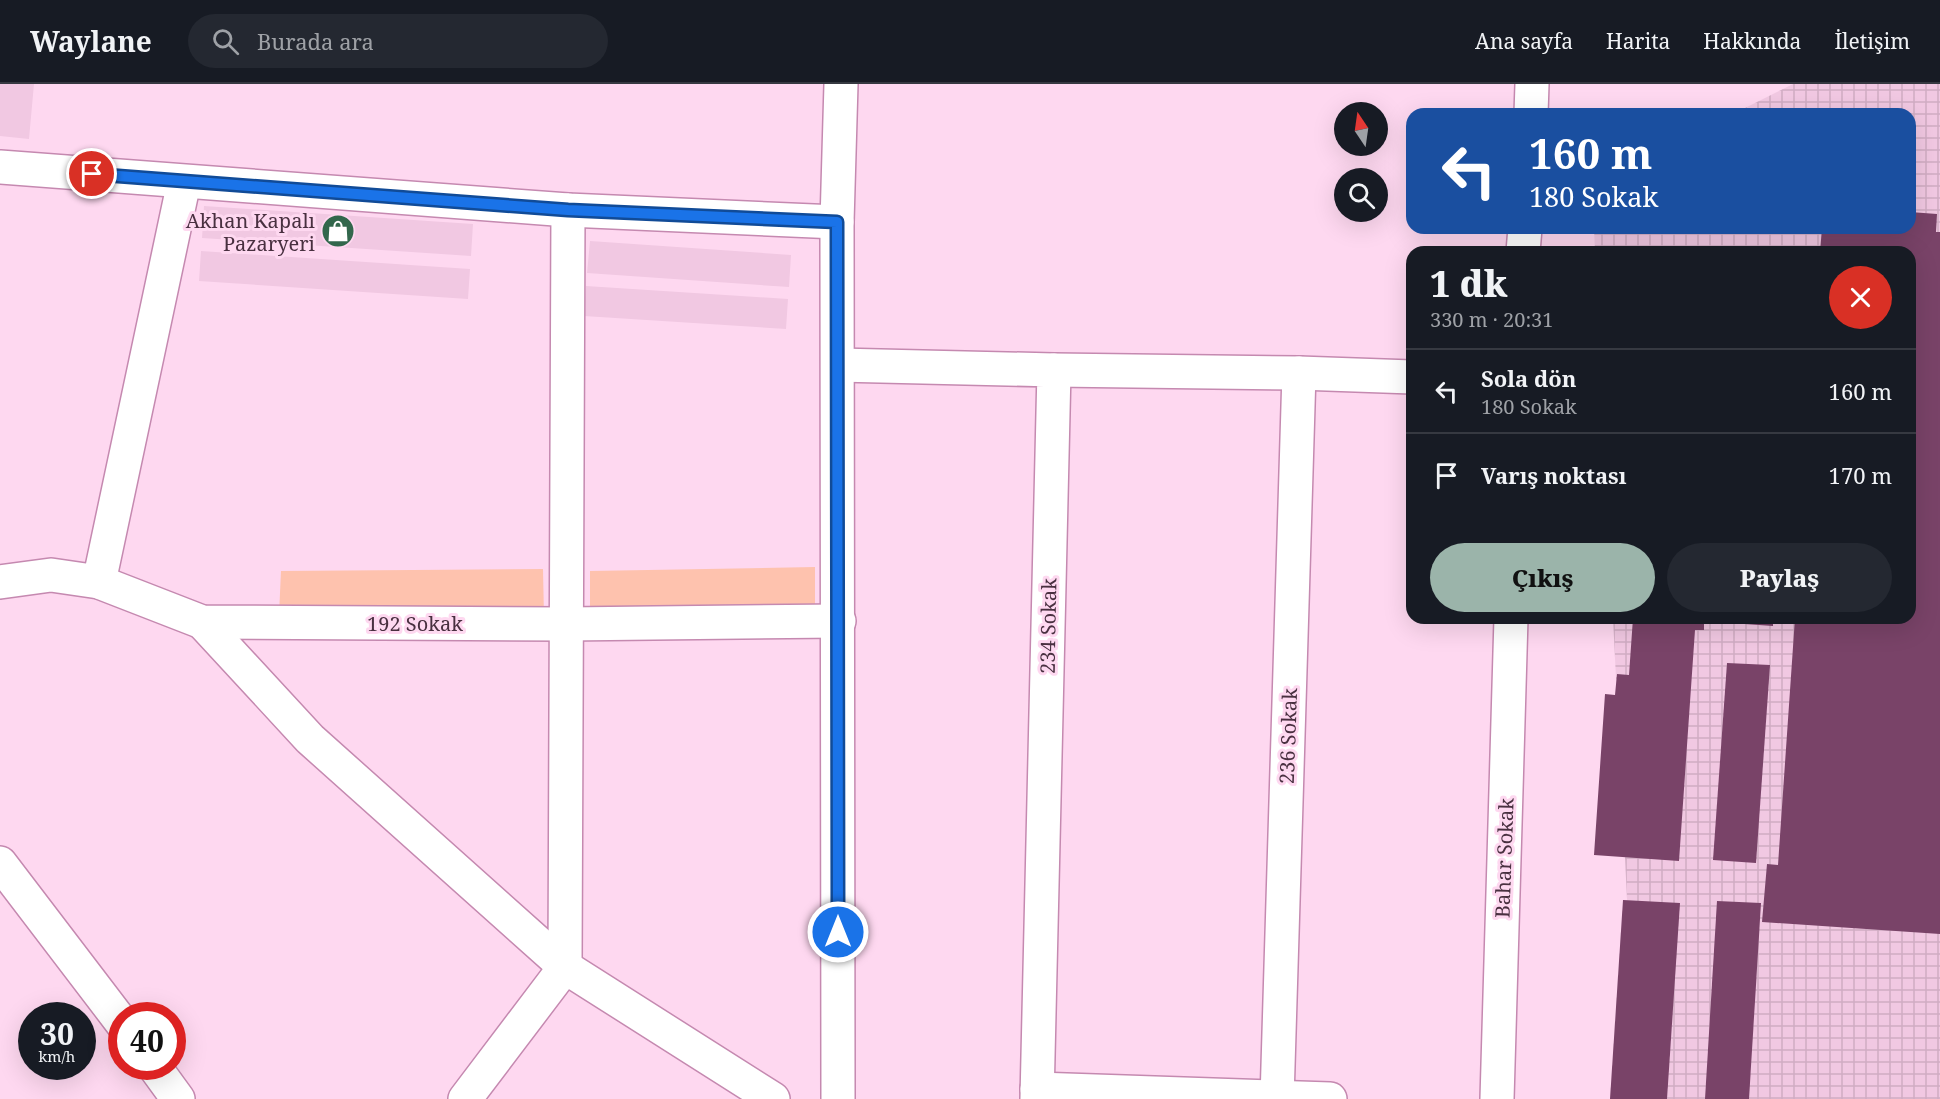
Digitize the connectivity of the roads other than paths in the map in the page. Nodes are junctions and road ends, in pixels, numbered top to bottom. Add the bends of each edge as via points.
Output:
1 (841, 84) edge
2 (1532, 84) edge
3 (1530, 108) edge
4 (0, 167) edge
5 (184, 182) junction
6 (568, 210) junction
7 (837, 222) junction
8 (838, 365) junction
9 (1054, 370) junction
10 (1299, 373) junction
11 (1406, 377) edge
12 (0, 582) edge
13 (99, 582) junction
14 (839, 621) junction
15 (202, 622) junction
16 (566, 624) junction
17 (1510, 624) edge
18 (0, 863) edge
19 (565, 967) junction
20 (108, 1005) edge
21 (164, 1080) edge
22 (1037, 1094) edge
23 (1277, 1098) edge
24 (178, 1099) edge
25 (465, 1099) edge
26 (773, 1099) edge
27 (838, 1099) edge
28 (1330, 1099) edge
29 (1497, 1099) edge

1 - 7 street
2 - 3 street
4 - 5 street
5 - 6 street
5 - 13 street
6 - 7 street
6 - 16 street
7 - 8 street
8 - 9 street
8 - 14 street
9 - 10 street
9 - 22 street, 234 Sokak
10 - 11 street
10 - 23 street, 236 Sokak
12 - 13 street, 192 Sokak via 51,575
13 - 15 street, 192 Sokak
14 - 16 street, 192 Sokak
14 - 27 street
15 - 16 street, 192 Sokak
15 - 19 street via 310,739
16 - 19 street
17 - 29 street, Bahar Sokak
18 - 20 street
19 - 25 street
19 - 26 street
21 - 24 street
22 - 23 street
23 - 28 street

